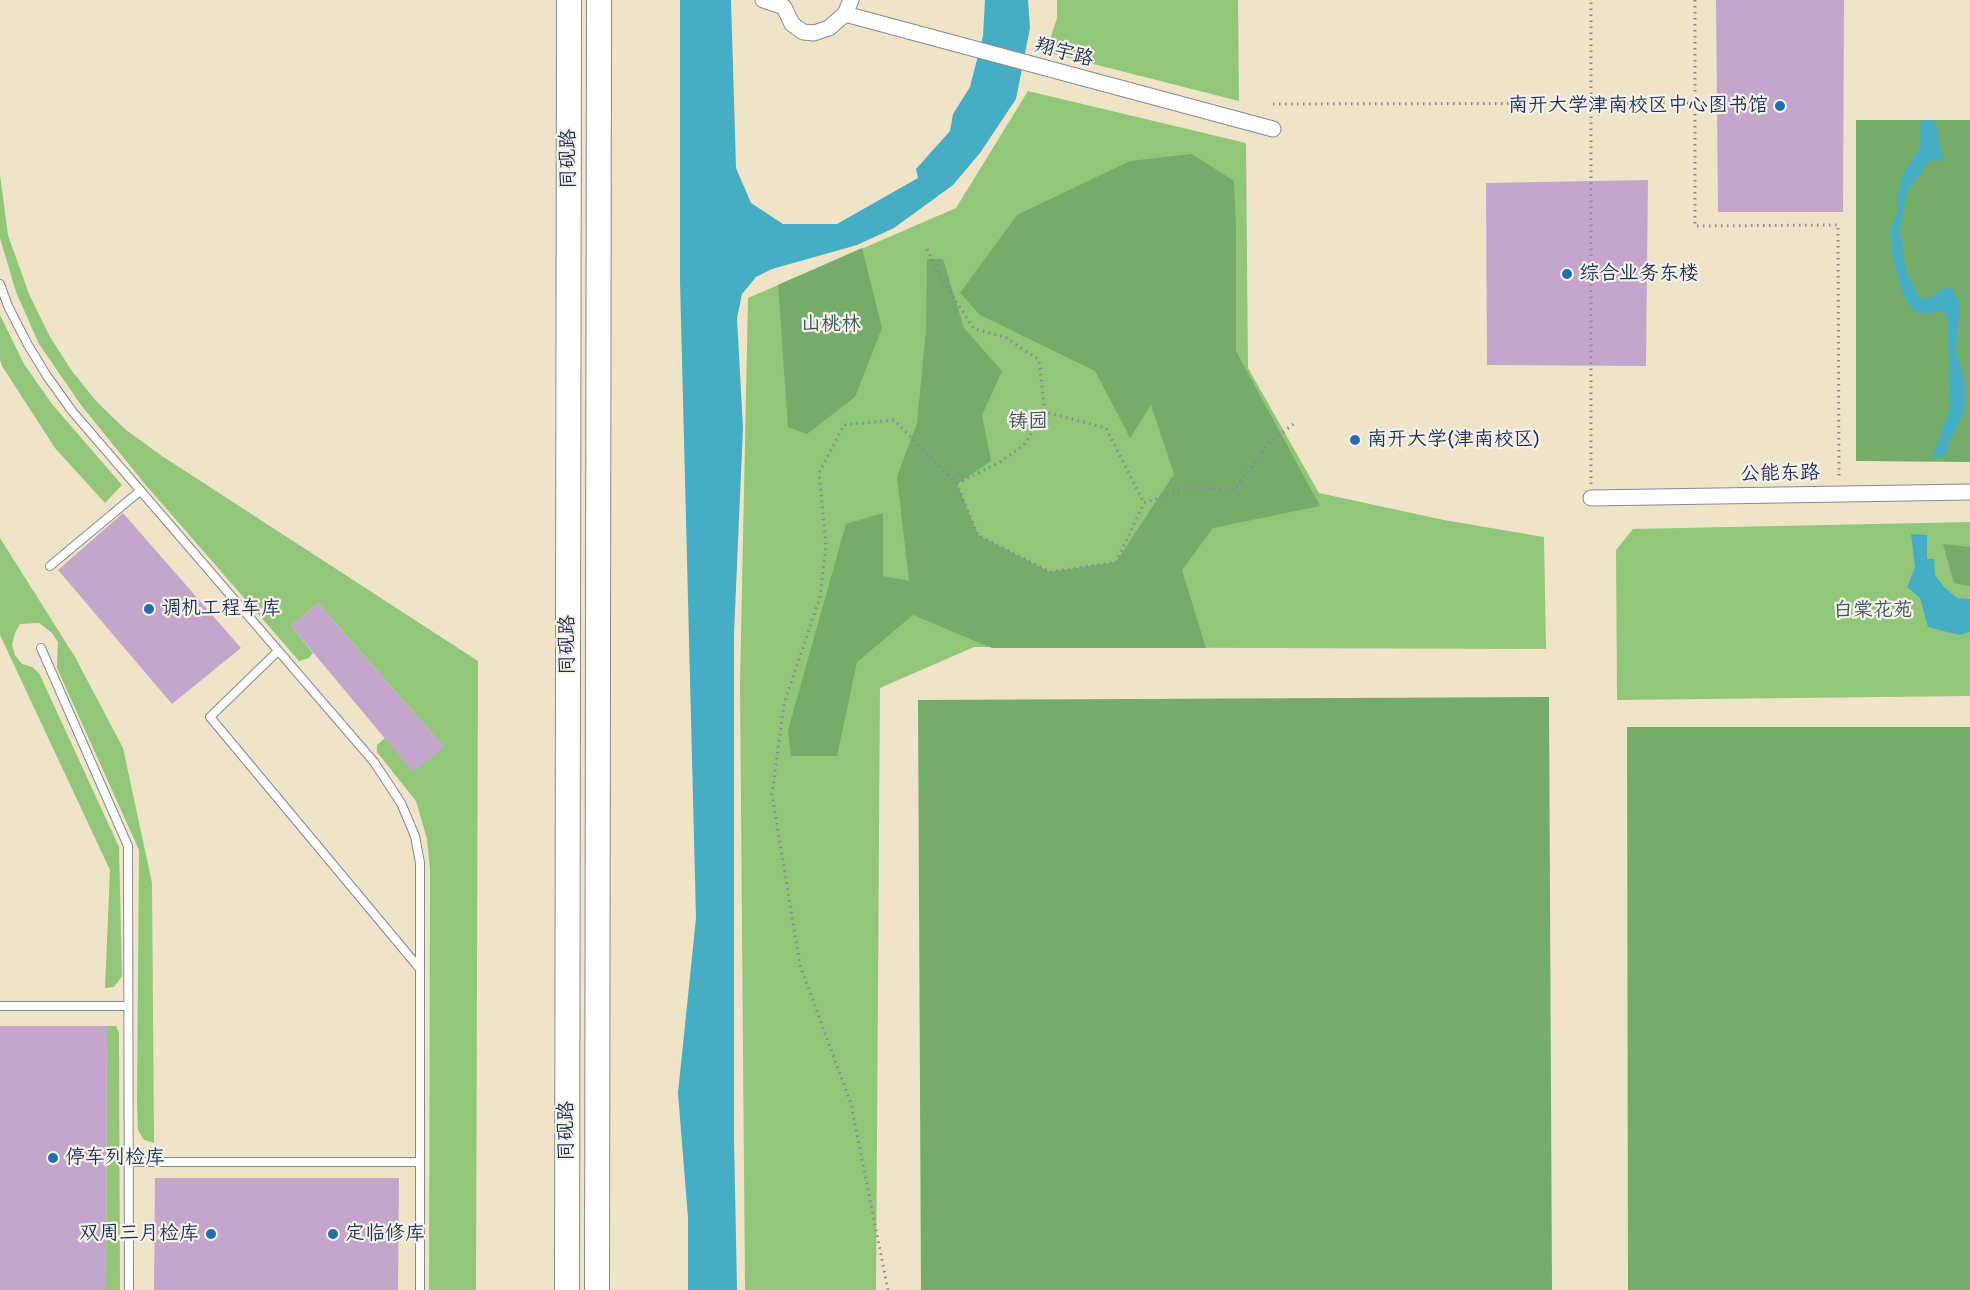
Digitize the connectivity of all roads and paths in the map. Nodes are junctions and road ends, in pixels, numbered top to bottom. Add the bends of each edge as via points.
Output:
1 (569, 0) edge
2 (599, 0) edge
3 (763, 0) edge
4 (1592, 0) edge
5 (1695, 0) edge
6 (783, 4) edge
7 (848, 7) edge
8 (1695, 103) junction
9 (1273, 104) dead end
10 (1591, 104) junction
11 (1273, 129) dead end
12 (927, 249) dead end
13 (0, 284) edge
14 (1045, 412) junction
15 (1295, 423) dead end
16 (957, 484) junction
17 (140, 491) junction
18 (1970, 492) edge
19 (1839, 494) junction
20 (1591, 498) joint
21 (1144, 503) junction
22 (50, 566) dead end
23 (41, 648) dead end
24 (278, 651) junction
25 (420, 969) junction
26 (0, 1006) edge
27 (129, 1006) junction
28 (129, 1162) junction
29 (420, 1162) junction
30 (129, 1290) edge
31 (420, 1290) edge
32 (567, 1290) edge
33 (597, 1290) edge
34 (888, 1290) edge

1 - 32 main road, 同砚路
2 - 33 main road, 同砚路
3 - 6 street
4 - 10 path
5 - 8 path
6 - 7 street via 792,24 803,32 814,33 829,28
7 - 11 street, 翔宇路 via 934,39
8 - 10 path
8 - 19 path via 1695,226 1838,225
9 - 10 path
10 - 20 path
12 - 14 path via 974,329 1005,337 1039,360
13 - 17 lane via 46,376
14 - 16 path via 1024,445
14 - 21 path via 1106,428
15 - 21 path via 1269,443 1235,489 1185,488
16 - 21 path via 978,535 1050,572 1116,562
16 - 34 path via 894,420 844,425 819,473 825,546 820,597 784,704 772,794 800,965 851,1104
17 - 22 lane
17 - 24 lane
18 - 19 street, 公能东路
19 - 20 street, 公能东路
23 - 27 lane via 128,846
24 - 25 lane via 374,762 401,803 415,836 420,863
24 - 25 lane via 210,717
25 - 29 lane
26 - 27 lane
27 - 28 lane
28 - 29 lane
28 - 30 lane
29 - 31 lane

